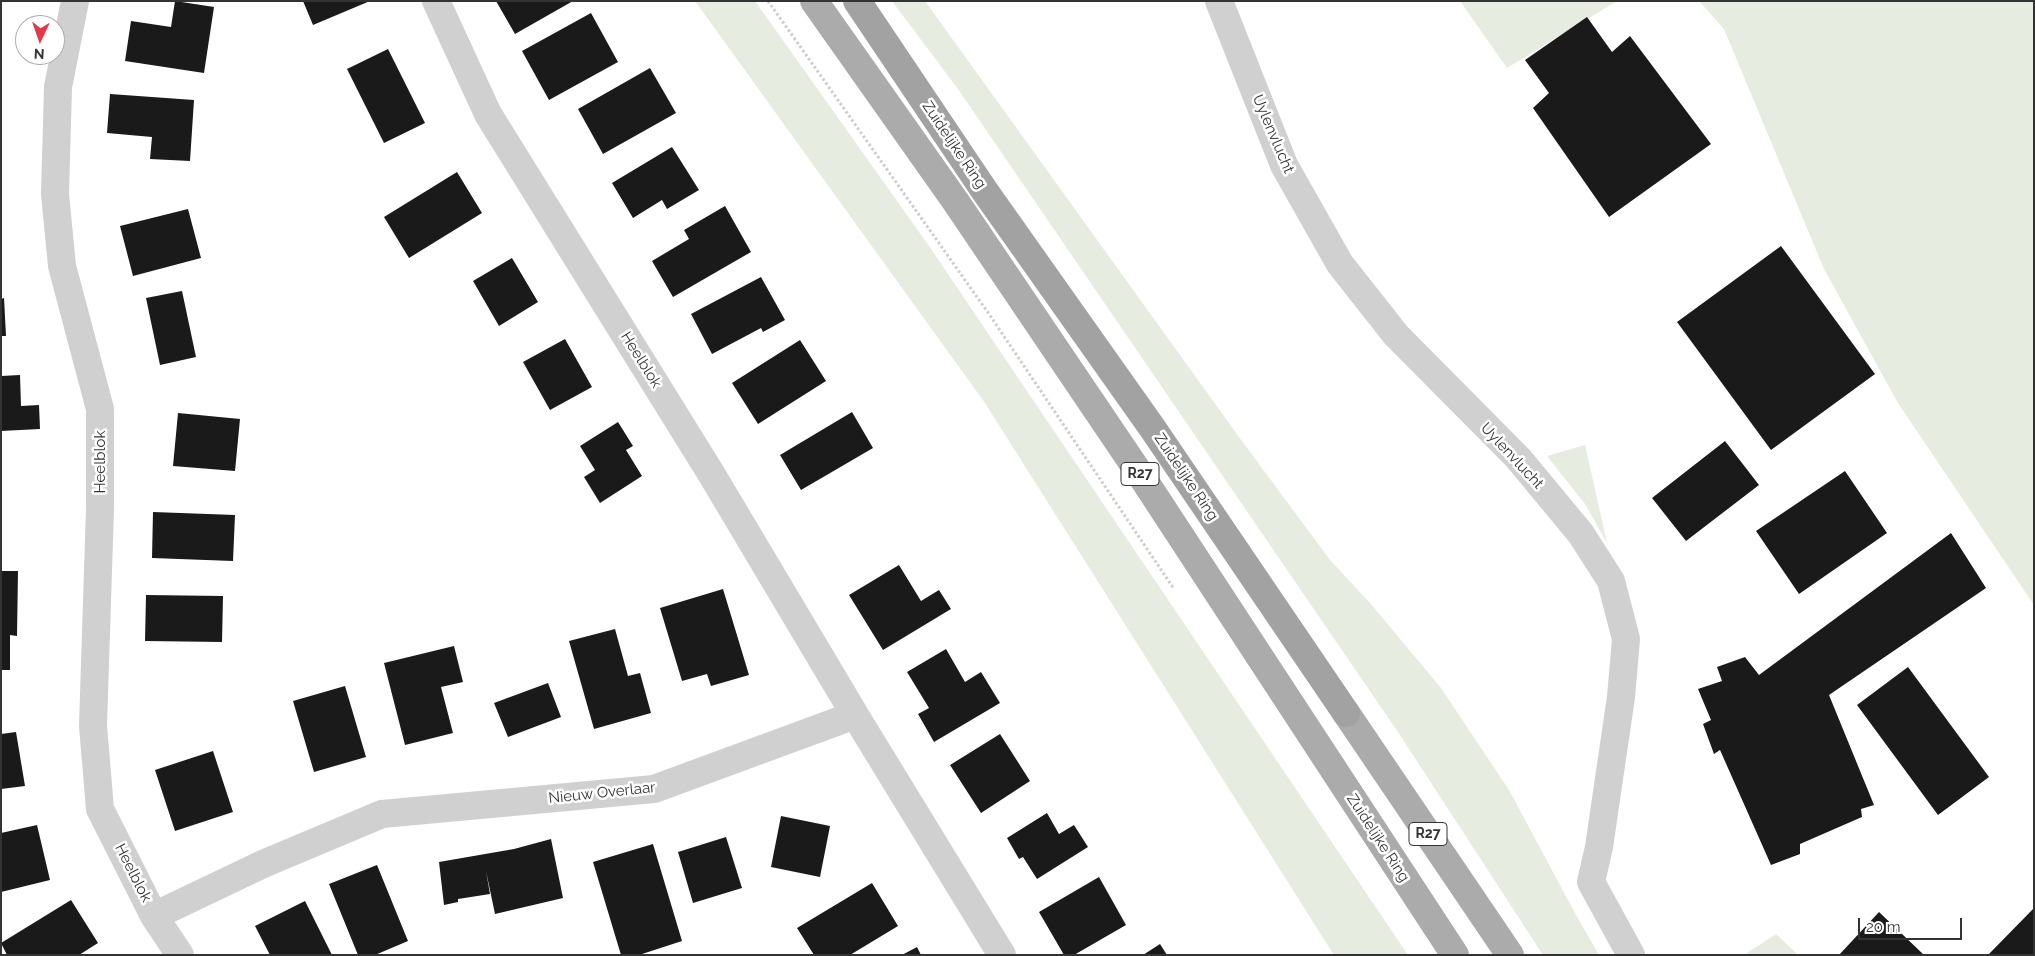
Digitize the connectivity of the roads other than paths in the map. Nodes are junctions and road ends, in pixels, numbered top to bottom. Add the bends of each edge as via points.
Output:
1 (75, 1) edge
2 (436, 1) edge
3 (814, 1) edge
4 (857, 1) edge
5 (1219, 1) edge
6 (1346, 713) joint
7 (855, 715) junction
8 (154, 916) junction
9 (180, 955) edge
10 (1002, 955) edge
11 (1455, 955) edge
12 (1510, 955) edge
13 (1630, 955) edge

1 - 8 street, Heelblok via 58,87 55,194 62,266 100,409 93,726 100,809
2 - 7 street, Heelblok via 488,114 712,475
3 - 11 main road, Zuidelijke Ring / R27 via 956,202 1133,464
4 - 6 highway, Zuidelijke Ring / R27
5 - 13 street, Uylenvlucht via 1284,165 1340,264 1396,335 1518,458 1581,534 1611,581 1626,639 1621,697 1591,882
6 - 12 main road, Zuidelijke Ring / R27
7 - 8 street, Nieuw Overlaar via 654,789 382,814 263,864
7 - 10 street
8 - 9 street

